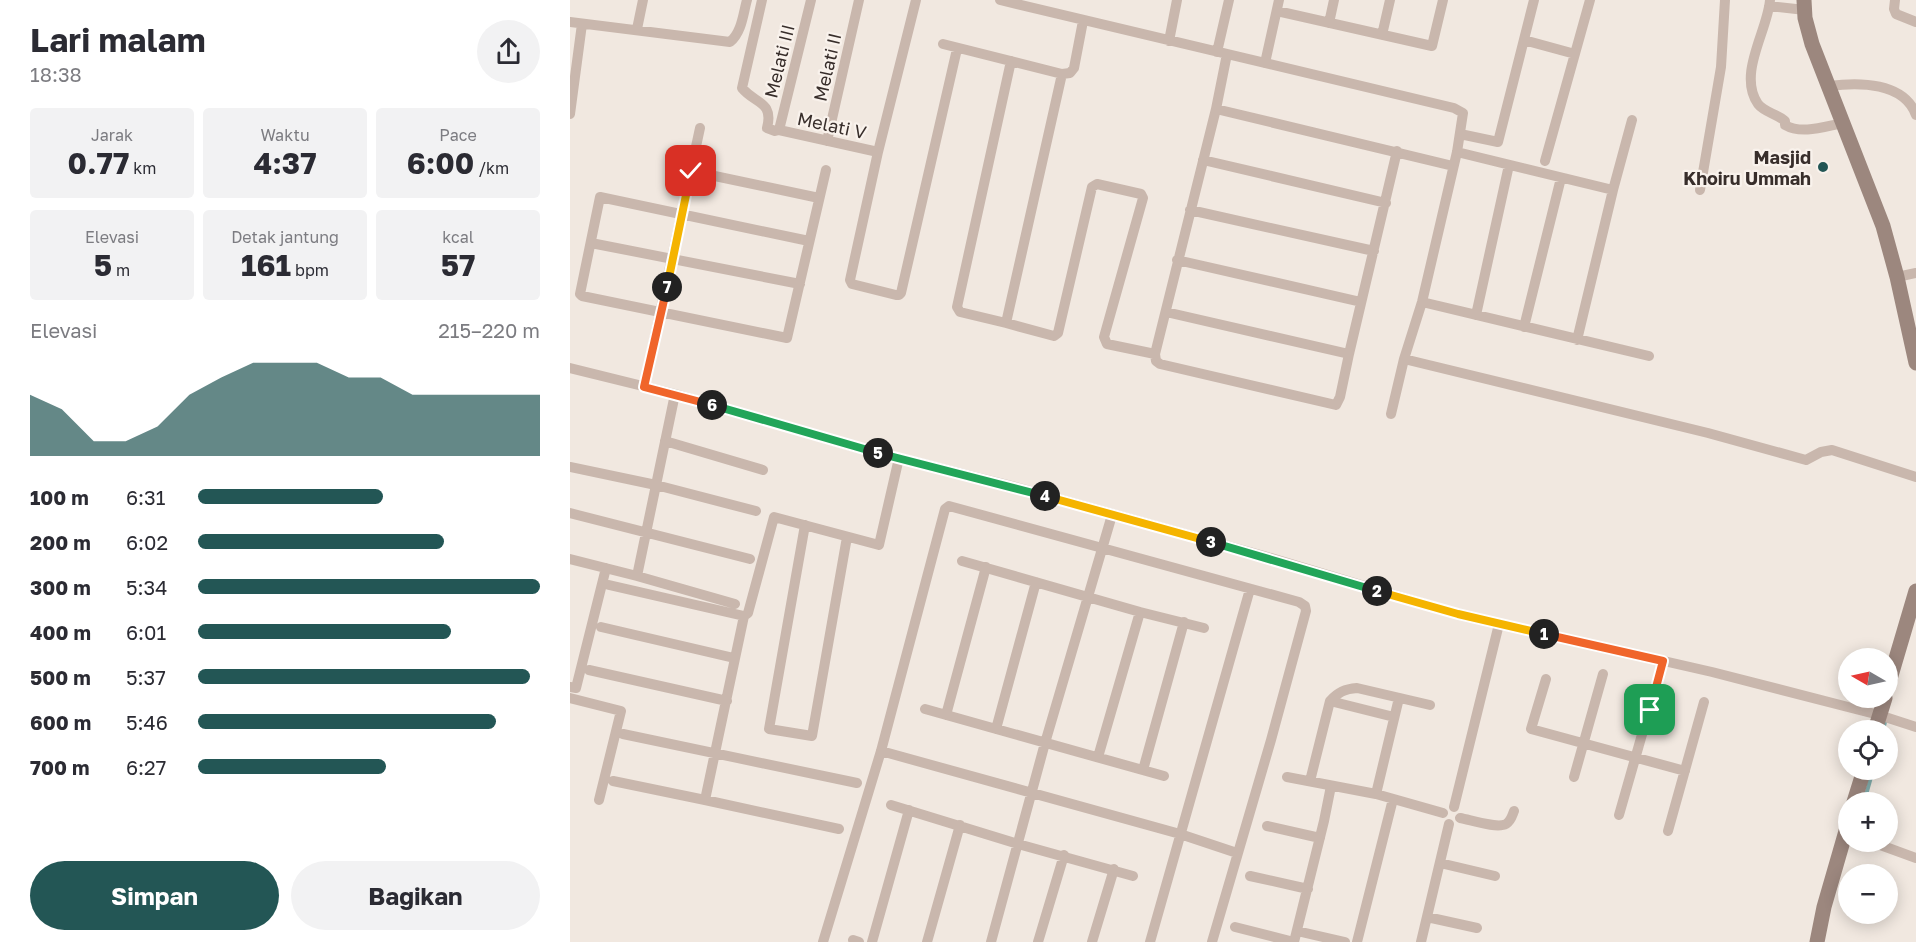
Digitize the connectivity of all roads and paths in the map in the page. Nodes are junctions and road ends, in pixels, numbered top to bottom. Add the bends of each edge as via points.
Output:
1 (643, 0) edge
2 (747, 0) edge
3 (762, 0) edge
4 (811, 0) edge
5 (860, 0) edge
6 (916, 0) edge
7 (1000, 0) edge
8 (1177, 0) edge
9 (1229, 0) edge
10 (1334, 0) edge
11 (1390, 0) edge
12 (1443, 0) edge
13 (1534, 0) edge
14 (1590, 0) edge
15 (1725, 0) edge
16 (1895, 0) edge
17 (1769, 3) edge
18 (1278, 5) edge
19 (1804, 5) edge
20 (1083, 21) junction
21 (570, 22) edge
22 (1916, 22) edge
23 (1329, 23) junction
24 (582, 24) junction
25 (637, 29) junction
26 (1382, 35) junction
27 (1524, 40) junction
28 (1169, 41) junction
29 (943, 44) dead end
30 (957, 49) junction
31 (1222, 53) junction
32 (1575, 54) junction
33 (1011, 61) junction
34 (1265, 63) junction
35 (1062, 74) junction
36 (1833, 85) junction
37 (1215, 108) junction
38 (570, 114) edge
39 (1916, 115) edge
40 (1632, 120) dead end
41 (1844, 123) junction
42 (700, 128) dead end
43 (779, 130) junction
44 (1460, 134) junction
45 (827, 141) junction
46 (1397, 151) junction
47 (878, 152) junction
48 (1457, 152) junction
49 (1203, 160) junction
50 (1545, 161) dead end
51 (1453, 165) junction
52 (1509, 165) junction
53 (825, 170) dead end
54 (691, 171) junction
55 (1561, 178) junction
56 (1613, 190) junction
57 (1700, 190) dead end
58 (819, 198) junction
59 (1386, 203) junction
60 (1190, 210) junction
61 (682, 214) junction
62 (809, 241) junction
63 (591, 243) junction
64 (1374, 251) junction
65 (673, 258) junction
66 (1178, 260) junction
67 (1906, 275) edge
68 (800, 284) junction
69 (1361, 302) junction
70 (1422, 302) junction
71 (662, 311) junction
72 (1166, 312) junction
73 (1476, 315) junction
74 (1006, 323) junction
75 (1524, 327) junction
76 (1577, 340) junction
77 (1155, 354) junction
78 (1348, 354) junction
79 (1649, 356) dead end
80 (1404, 359) junction
81 (1916, 363) edge
82 (570, 368) edge
83 (644, 387) junction
84 (675, 394) junction
85 (1391, 414) dead end
86 (665, 441) junction
87 (899, 458) junction
88 (570, 467) edge
89 (763, 470) dead end
90 (1916, 477) edge
91 (656, 485) junction
92 (756, 511) dead end
93 (570, 513) edge
94 (1112, 515) junction
95 (805, 525) junction
96 (646, 532) junction
97 (847, 537) junction
98 (1103, 547) junction
99 (570, 559) edge
100 (750, 559) dead end
101 (962, 561) dead end
102 (986, 567) junction
103 (606, 568) junction
104 (637, 576) junction
105 (1036, 582) junction
106 (609, 585) dead end
107 (1250, 589) junction
108 (1916, 591) edge
109 (1089, 597) junction
110 (735, 604) dead end
111 (1140, 612) junction
112 (744, 616) junction
113 (1184, 622) junction
114 (1499, 624) junction
115 (601, 627) dead end
116 (1204, 628) dead end
117 (1898, 653) edge
118 (734, 658) junction
119 (1663, 661) junction
120 (590, 670) dead end
121 (1603, 674) dead end
122 (1546, 679) dead end
123 (572, 692) edge
124 (1399, 698) junction
125 (727, 701) junction
126 (1330, 701) junction
127 (1704, 702) dead end
128 (1430, 705) dead end
129 (1881, 708) edge
130 (926, 709) dead end
131 (946, 715) junction
132 (1879, 715) junction
133 (1394, 717) junction
134 (1878, 720) edge
135 (1916, 727) edge
136 (996, 729) junction
137 (623, 734) dead end
138 (1584, 742) junction
139 (1045, 743) junction
140 (881, 751) junction
141 (715, 754) junction
142 (1098, 758) junction
143 (1637, 758) junction
144 (1143, 770) junction
145 (1685, 771) junction
146 (1164, 776) dead end
147 (1287, 777) dead end
148 (1574, 777) dead end
149 (613, 781) dead end
150 (1310, 781) junction
151 (857, 783) dead end
152 (1331, 786) junction
153 (1032, 794) junction
154 (1376, 794) junction
155 (1393, 799) junction
156 (599, 800) dead end
157 (705, 800) junction
158 (891, 805) dead end
159 (1454, 807) junction
160 (909, 810) junction
161 (1514, 811) dead end
162 (1443, 813) junction
163 (1619, 815) dead end
164 (1460, 818) junction
165 (1449, 824) junction
166 (960, 825) junction
167 (1267, 826) dead end
168 (839, 829) dead end
169 (1668, 831) dead end
170 (1180, 834) junction
171 (1320, 838) junction
172 (1018, 844) junction
173 (1898, 851) edge
174 (1840, 852) edge
175 (1237, 853) junction
176 (1064, 855) junction
177 (1916, 858) edge
178 (1440, 863) junction
179 (1114, 869) junction
180 (1133, 876) dead end
181 (1250, 876) dead end
182 (1495, 876) dead end
183 (1308, 889) junction
184 (1427, 917) junction
185 (1235, 927) dead end
186 (1477, 928) dead end
187 (1295, 938) edge
188 (823, 942) edge
189 (872, 942) edge
190 (927, 942) edge
191 (991, 942) edge
192 (1038, 942) edge
193 (1092, 942) edge
194 (1150, 942) edge
195 (1212, 942) edge
196 (1346, 942) edge
197 (1357, 942) edge
198 (1421, 942) edge
199 (1817, 942) edge

1 - 25 street
2 - 25 street via 740,29 730,42
3 - 43 street via 742,88 770,113 767,128
4 - 43 street, Melati III
5 - 45 street, Melati II
6 - 47 street
7 - 20 street
8 - 28 street
9 - 31 street
10 - 23 street
11 - 26 street
12 - 26 street via 1432,46
13 - 27 street
14 - 32 street
15 - 57 street via 1721,67
16 - 22 street via 1896,14
17 - 19 street
17 - 41 street via 1751,82 1759,106 1779,116 1792,129
18 - 23 street
18 - 34 street
19 - 36 street via 1812,44
20 - 28 street
20 - 35 street via 1074,68
21 - 24 street
23 - 26 street
24 - 25 street
24 - 38 street
27 - 32 street
27 - 44 street via 1498,142
28 - 31 street
29 - 30 street
30 - 33 street
30 - 47 street via 899,295 852,284 850,280
31 - 34 street
31 - 37 street
32 - 50 street
33 - 35 street
33 - 74 street via 957,307 960,312
34 - 44 street via 1455,108 1463,113
35 - 74 street
36 - 39 street via 1885,87 1912,105
36 - 41 street
37 - 46 street
37 - 49 street
40 - 56 street
41 - 67 street
42 - 54 street
43 - 45 street, Melati V
44 - 48 street
45 - 47 street, Melati V
46 - 51 street
46 - 59 street
48 - 51 street
48 - 52 street
49 - 59 street
49 - 60 street
51 - 70 street
52 - 55 street
52 - 73 street
53 - 58 street
54 - 58 street
54 - 61 street
55 - 56 street
55 - 75 street
56 - 76 street
58 - 62 street
59 - 64 street
60 - 64 street
60 - 66 street
61 - 62 street
61 - 63 street via 600,197
61 - 65 street
62 - 68 street
63 - 65 street
63 - 71 street via 580,294
64 - 69 street
65 - 68 street
65 - 71 street
66 - 69 street
66 - 72 street
67 - 81 street
68 - 71 street via 787,338
69 - 78 street
70 - 73 street
70 - 80 street
71 - 83 street
72 - 77 street
72 - 78 street
73 - 75 street
74 - 77 street via 1054,336 1058,333 1092,187 1097,184 1141,194 1143,198 1104,337 1107,344
75 - 76 street
76 - 79 street
77 - 78 street via 1160,364 1336,405
80 - 85 street
80 - 90 street via 1806,460 1832,450
82 - 83 street
83 - 84 street
84 - 86 street
84 - 87 street
86 - 89 street
86 - 91 street
87 - 94 street
87 - 97 street via 879,545
88 - 91 street
91 - 92 street
91 - 96 street
93 - 96 street
94 - 98 street
94 - 114 street
95 - 97 street
95 - 97 street via 769,729 812,736
95 - 112 street via 774,517 748,614
96 - 100 street
96 - 104 street
98 - 107 street
98 - 109 street
98 - 140 street via 955,507 945,509
99 - 103 street
101 - 102 street
102 - 105 street
102 - 131 street
103 - 104 street
103 - 123 street
104 - 110 street
105 - 109 street
105 - 136 street
106 - 112 street
107 - 170 street
107 - 175 street via 1299,602 1306,611
108 - 117 street
109 - 111 street
109 - 139 street
111 - 113 street
111 - 142 street
112 - 118 street
113 - 116 street
113 - 144 street
114 - 119 street
114 - 159 street
115 - 118 street
118 - 125 street
119 - 132 street
119 - 143 street
120 - 125 street
121 - 138 street
122 - 138 street via 1531,729
123 - 156 street via 621,711
124 - 126 street via 1347,688
124 - 128 street
124 - 133 street
125 - 141 street
126 - 133 street
126 - 150 street
127 - 145 street
129 - 132 street
130 - 131 street
131 - 136 street
132 - 134 street
132 - 135 street
133 - 154 street
136 - 139 street
137 - 141 street
138 - 143 street
138 - 148 street
139 - 142 street
139 - 153 street
140 - 153 street
140 - 188 street
141 - 151 street
141 - 157 street
142 - 144 street
143 - 145 street
143 - 163 street
144 - 146 street
145 - 169 street
147 - 150 street
149 - 157 street
150 - 152 street
152 - 154 street
152 - 171 street
153 - 170 street
153 - 172 street
154 - 155 street
155 - 162 street
155 - 197 street
157 - 168 street
158 - 160 street
159 - 162 street
159 - 164 street
160 - 166 street
160 - 189 street
161 - 164 street via 1510,820 1497,826
162 - 165 street
164 - 165 street
165 - 178 street
166 - 172 street
166 - 190 street
167 - 171 street
170 - 175 street
170 - 194 street
171 - 183 street
172 - 176 street
172 - 191 street
173 - 177 street
174 - 199 street
175 - 195 street
176 - 179 street
176 - 192 street
178 - 182 street
178 - 184 street
179 - 180 street
179 - 193 street
181 - 183 street
183 - 187 street
184 - 186 street
184 - 198 street
185 - 187 street
187 - 196 street

